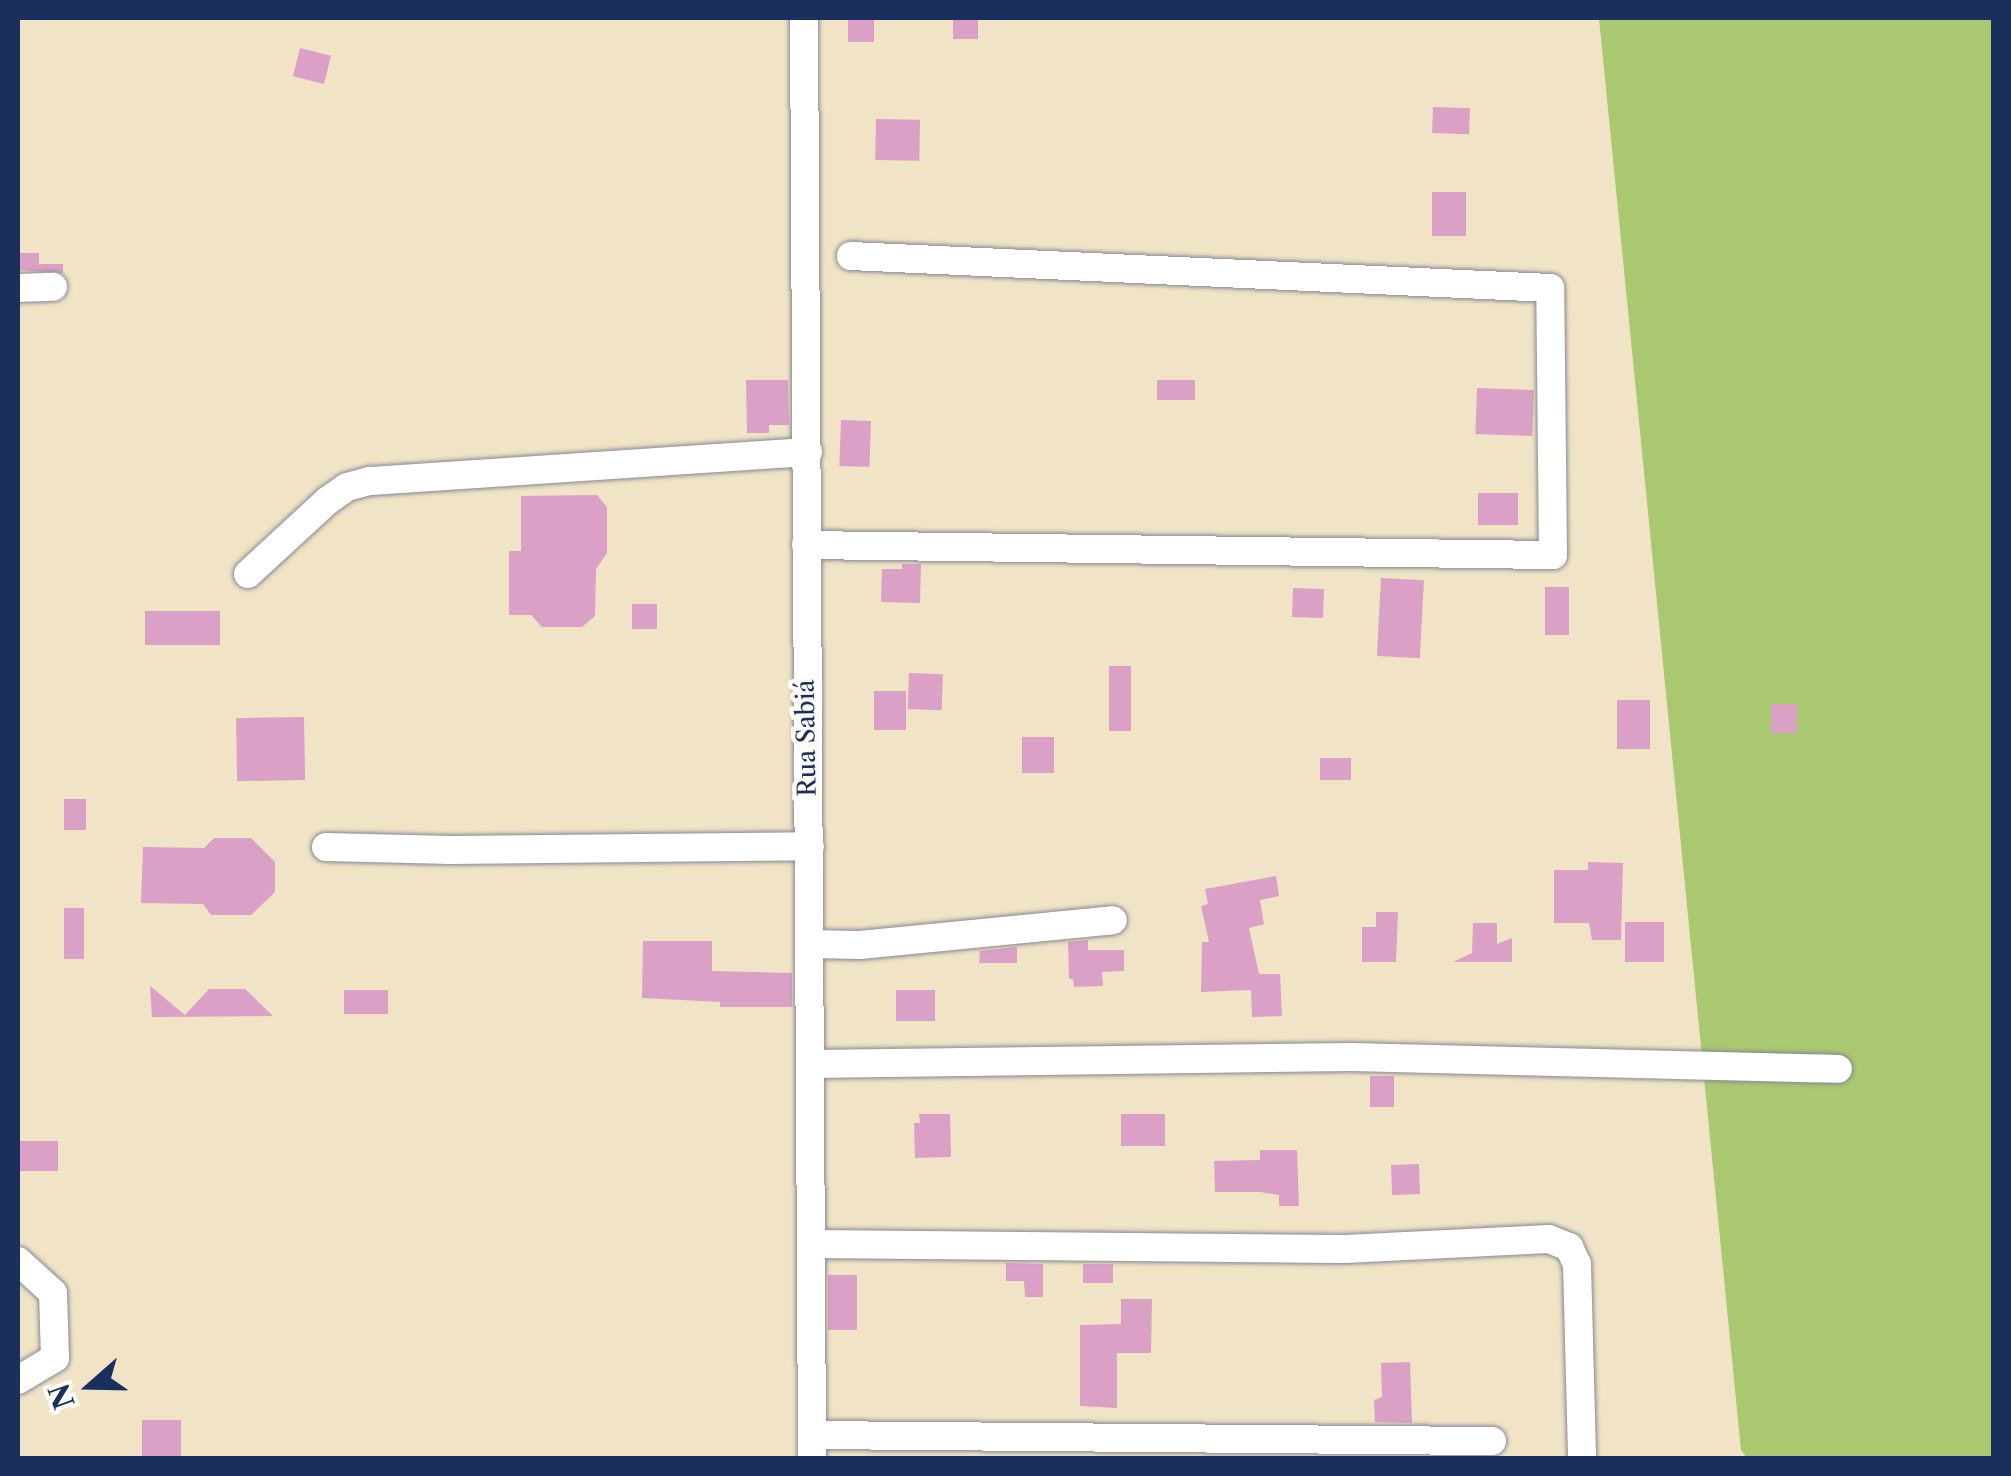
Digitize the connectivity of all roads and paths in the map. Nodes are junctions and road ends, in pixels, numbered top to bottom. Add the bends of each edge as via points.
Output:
1 (804, 18) edge
2 (851, 256) dead end
3 (18, 288) edge
4 (53, 288) dead end
5 (808, 452) junction
6 (806, 544) junction
7 (248, 574) dead end
8 (326, 846) dead end
9 (810, 846) junction
10 (1113, 920) dead end
11 (811, 944) junction
12 (812, 1064) junction
13 (1838, 1069) dead end
14 (814, 1244) junction
15 (18, 1260) edge
16 (18, 1380) edge
17 (1492, 1441) dead end
18 (812, 1447) edge
19 (1582, 1458) edge

1 - 5 street, Rua Sabiá
2 - 6 street via 1550,288 1553,555
3 - 4 street
5 - 6 street, Rua Sabiá
5 - 7 street via 370,480 326,501
6 - 9 street, Rua Sabiá
8 - 9 street
9 - 11 street, Rua Sabiá
10 - 11 street
11 - 12 street, Rua Sabiá
12 - 13 street via 1352,1057
12 - 14 street, Rua Sabiá
14 - 18 street, Rua Sabiá
14 - 19 street via 1345,1249 1549,1239 1569,1247 1578,1264
15 - 16 street via 53,1293 54,1358
17 - 18 street

